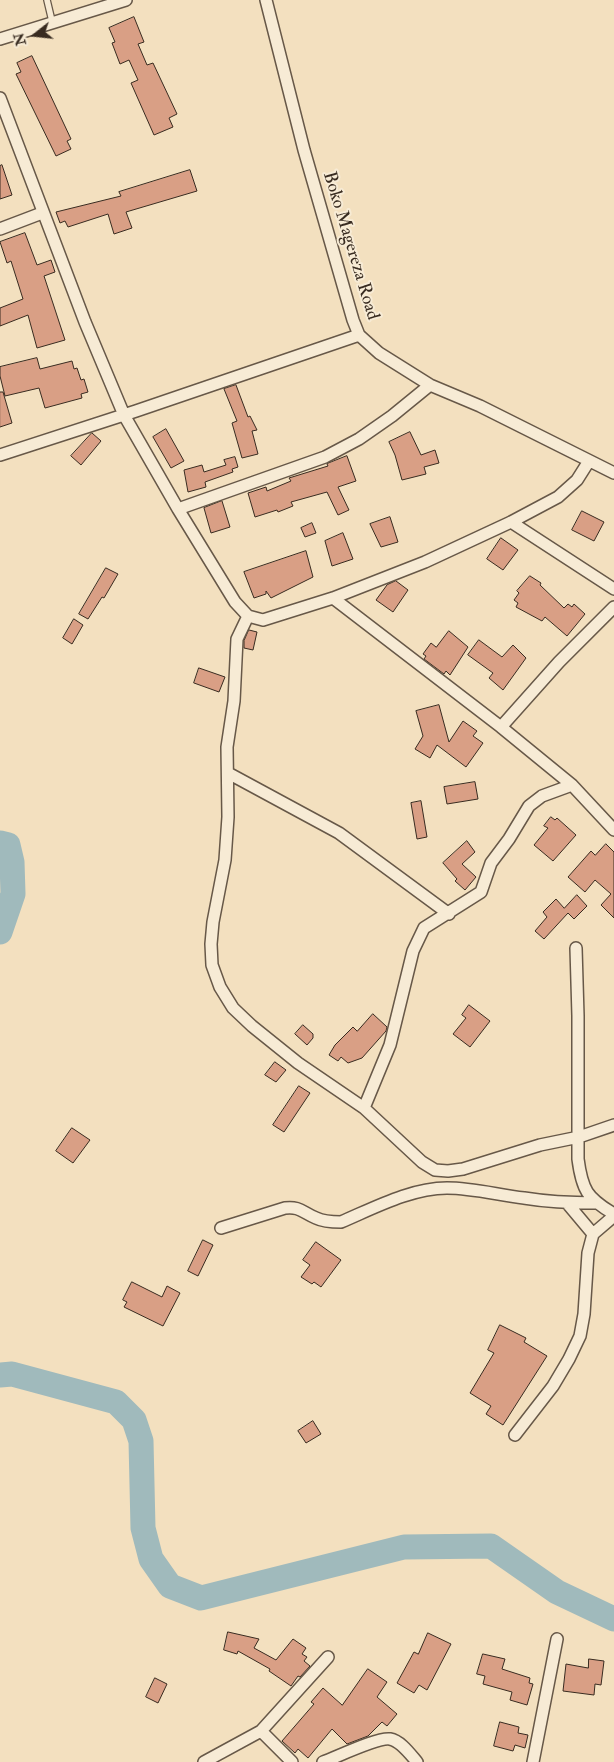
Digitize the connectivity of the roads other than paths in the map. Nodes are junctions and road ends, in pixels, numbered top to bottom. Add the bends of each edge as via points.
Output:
1 (47, 0) edge
2 (126, 0) edge
3 (266, 0) edge
4 (52, 22) junction
5 (0, 39) edge
6 (0, 98) edge
7 (42, 213) junction
8 (0, 229) edge
9 (359, 335) junction
10 (430, 385) junction
11 (124, 415) junction
12 (0, 455) edge
13 (589, 461) junction
14 (614, 473) edge
15 (178, 509) junction
16 (511, 522) junction
17 (614, 589) edge
18 (333, 598) junction
19 (614, 607) edge
20 (248, 616) junction
21 (500, 727) junction
22 (228, 773) junction
23 (572, 785) junction
24 (614, 830) edge
25 (449, 914) junction
26 (576, 948) dead end
27 (364, 1108) junction
28 (614, 1125) edge
29 (579, 1137) junction
30 (567, 1203) junction
31 (597, 1203) junction
32 (614, 1215) edge
33 (221, 1228) dead end
34 (593, 1234) junction
35 (514, 1435) dead end
36 (557, 1639) dead end
37 (328, 1657) dead end
38 (261, 1731) junction
39 (204, 1762) edge
40 (292, 1762) edge
41 (323, 1762) edge
42 (417, 1762) edge
43 (532, 1762) edge

1 - 4 lane
2 - 4 street
3 - 9 street, Boko Magereza Road via 304,150
4 - 5 street
6 - 7 street
7 - 8 street
7 - 11 street
9 - 10 street, Boko Magereza Road via 379,353
9 - 11 street
10 - 13 street, Boko Magereza Road via 480,406
10 - 15 street via 359,439 325,457
11 - 12 street
11 - 15 street
13 - 14 street, Boko Magereza Road
13 - 16 street via 577,480 558,497
15 - 20 street via 235,602
16 - 17 street
16 - 18 street via 425,562
18 - 20 street via 263,620
18 - 21 street
19 - 21 street
20 - 22 street via 237,639 234,701 227,747
21 - 23 street
22 - 25 street via 339,833
22 - 27 street via 225,860 211,944 212,966 220,987 233,1008 252,1026 298,1063
23 - 24 street
23 - 25 street via 542,796 529,806 491,862 480,892
25 - 27 street via 424,928 413,952 390,1045
26 - 29 street
27 - 29 street via 422,1162 435,1170 448,1172
28 - 29 street
29 - 31 street via 581,1178 586,1191
30 - 31 street
30 - 33 street via 448,1188 409,1195 341,1222 316,1218 295,1207
30 - 34 street
31 - 32 street
32 - 34 street
34 - 35 street via 586,1264 580,1336 553,1386
36 - 43 street
37 - 38 street
38 - 39 street
38 - 40 street
41 - 42 street via 380,1740 392,1739

